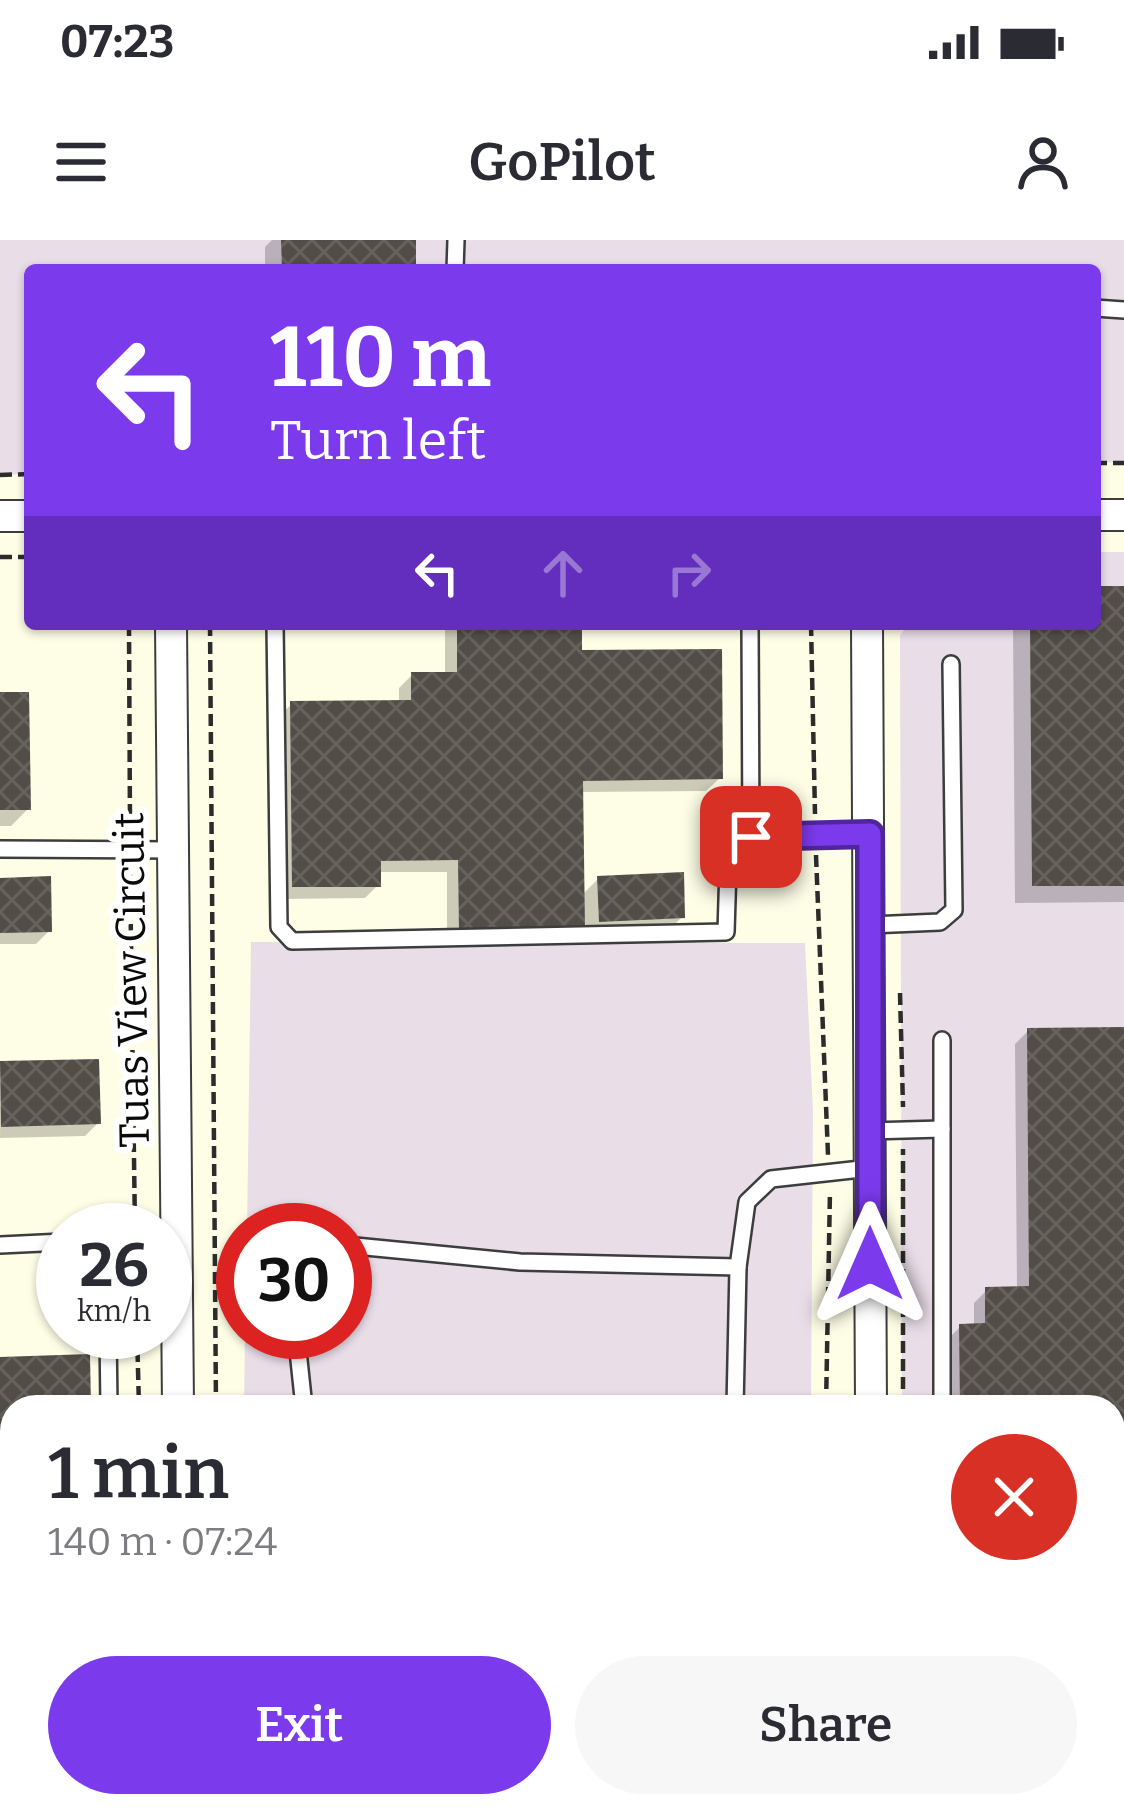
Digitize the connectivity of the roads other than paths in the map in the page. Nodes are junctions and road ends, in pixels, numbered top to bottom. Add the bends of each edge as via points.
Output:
1 (171, 630) edge
2 (275, 630) edge
3 (749, 630) edge
4 (867, 630) edge
5 (952, 664) dead end
6 (870, 834) junction
7 (751, 837) junction
8 (0, 849) edge
9 (173, 850) junction
10 (870, 925) junction
11 (942, 1040) dead end
12 (942, 1129) junction
13 (869, 1131) junction
14 (870, 1168) junction
15 (36, 1243) edge
16 (0, 1245) edge
17 (372, 1248) edge
18 (738, 1267) junction
19 (108, 1359) edge
20 (299, 1359) edge
21 (109, 1395) edge
22 (178, 1395) edge
23 (303, 1395) edge
24 (735, 1395) edge
25 (871, 1395) edge
26 (942, 1395) edge

1 - 9 street, Tuas View Circuit
2 - 7 lane via 279,927 286,939 723,934 728,866
3 - 7 lane
4 - 6 street
5 - 10 lane via 954,910 940,922
6 - 7 lane
6 - 10 street
8 - 9 lane
9 - 22 street, Tuas View Circuit
10 - 13 street
11 - 12 lane
12 - 13 lane
12 - 26 lane
13 - 14 street
14 - 18 lane via 771,1179 747,1202
14 - 25 street
15 - 16 lane
17 - 18 lane via 520,1262
18 - 24 lane
19 - 21 lane
20 - 23 lane

